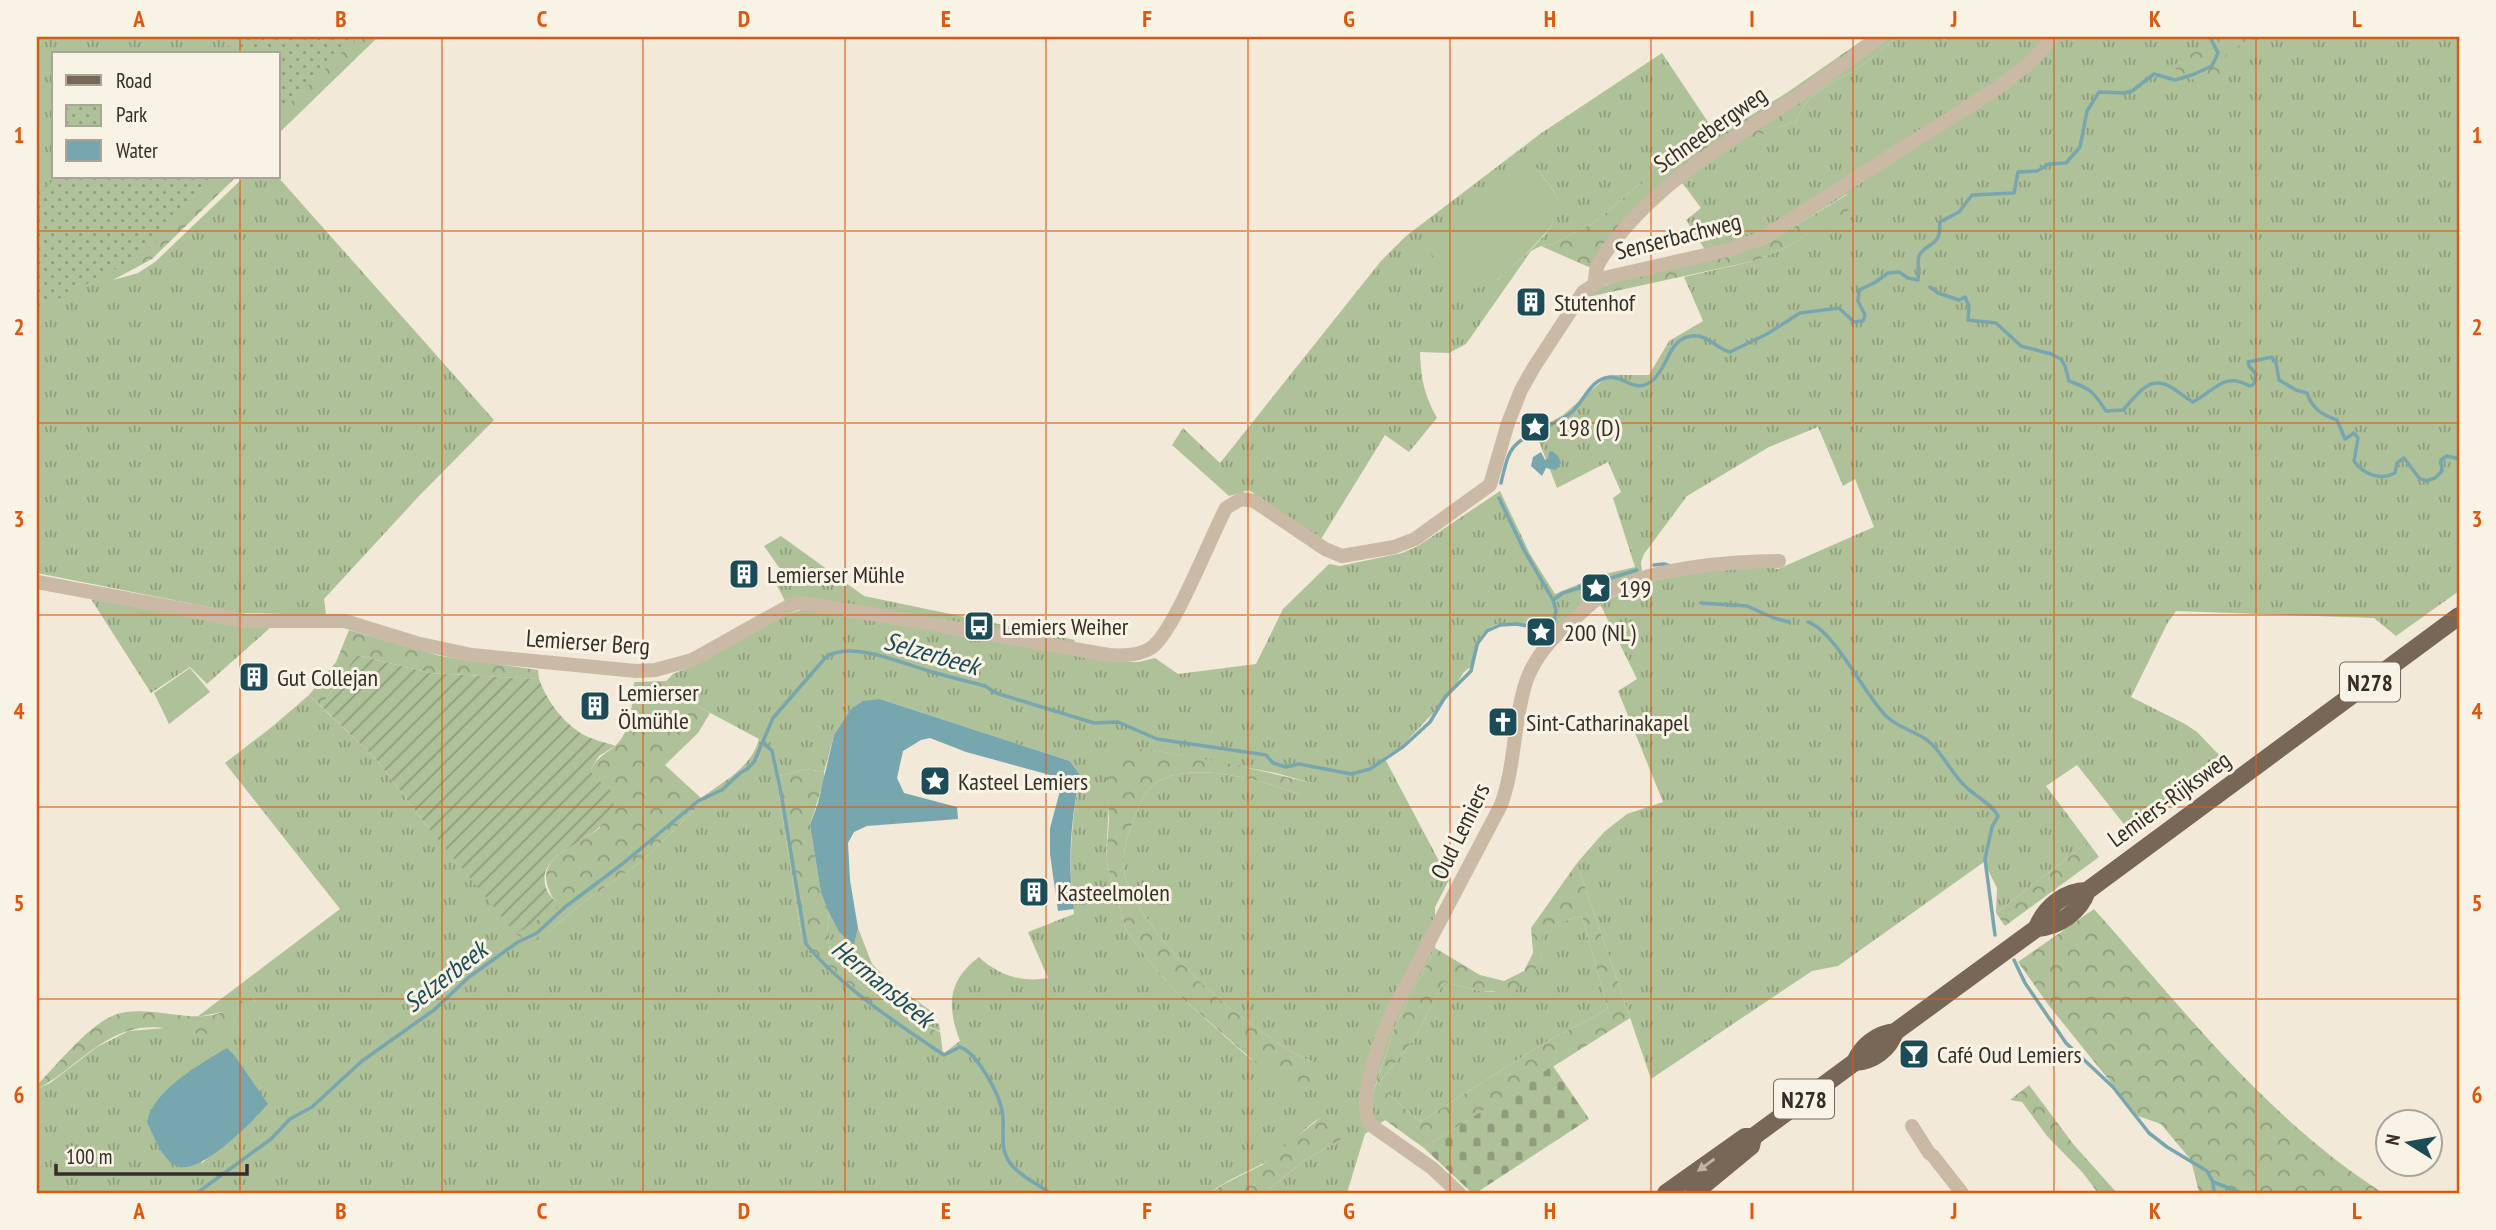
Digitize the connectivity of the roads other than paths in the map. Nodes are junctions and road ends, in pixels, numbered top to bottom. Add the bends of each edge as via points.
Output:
1 (1880, 37) edge
2 (2053, 37) edge
3 (1595, 282) junction
4 (1467, 503) joint
5 (1779, 561) dead end
6 (37, 582) edge
7 (2459, 616) edge
8 (1912, 1126) dead end
9 (1753, 1137) junction
10 (1459, 1193) edge
11 (1666, 1193) edge
12 (1693, 1193) edge
13 (1962, 1193) edge

1 - 3 street, Schneebergweg via 1715,148 1649,202 1602,257
2 - 3 street, Senserbachweg via 1999,87 1762,238
3 - 4 street, Senserbachweg via 1577,300 1534,367 1512,414 1492,481
4 - 6 street, Lemierser Berg via 1415,539 1342,555 1325,549 1262,504 1248,498 1234,502 1226,508 1161,640 1149,649 1122,656 798,604 678,666 612,670 472,656 345,621 246,621
5 - 10 street, Oud Lemiers via 1709,565 1620,586 1599,597 1562,629 1532,667 1501,805 1391,1014 1366,1102 1371,1125
7 - 9 main road, Lemiers-Rijksweg / N278 via 2087,891 2059,900 2037,928 1895,1032 1878,1054 1866,1062 1855,1062
8 - 13 street
9 -> 11 main road, Lemiers-Rijksweg / N278 via 1745,1137
9 - 12 main road, Lemiers-Rijksweg / N278 via 1751,1146

